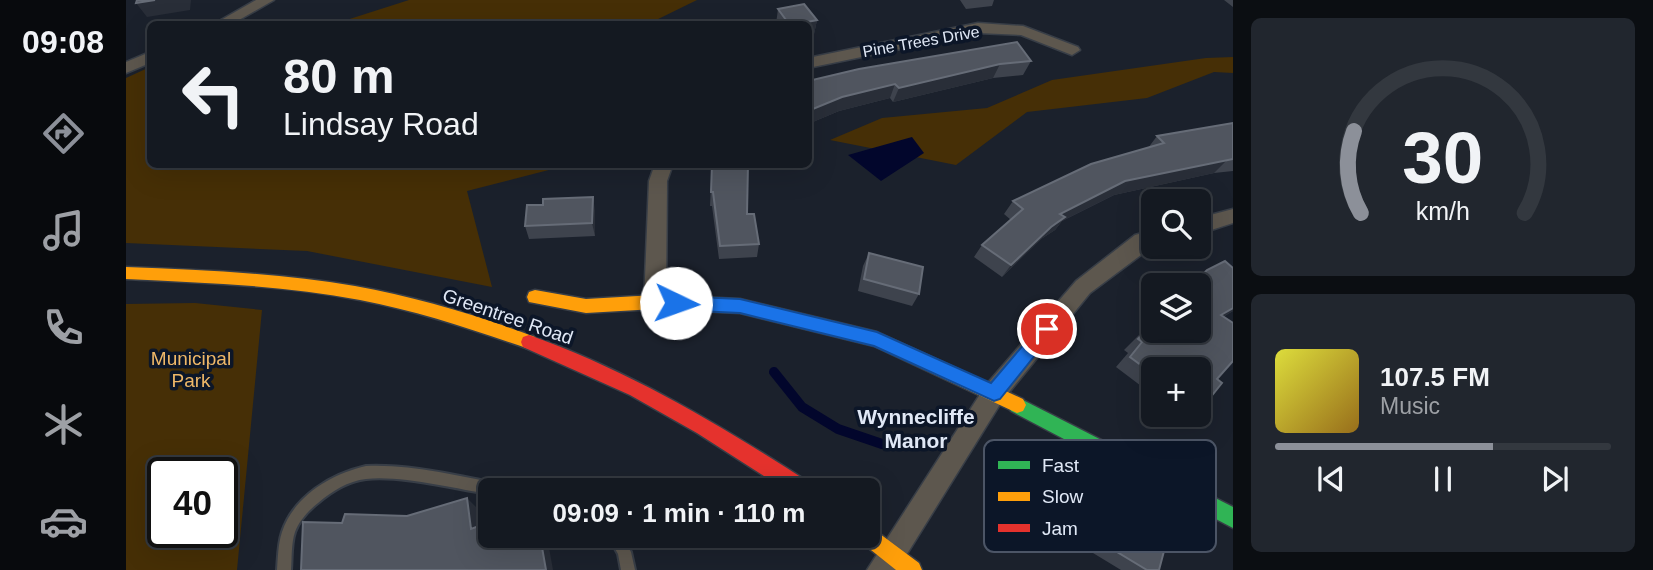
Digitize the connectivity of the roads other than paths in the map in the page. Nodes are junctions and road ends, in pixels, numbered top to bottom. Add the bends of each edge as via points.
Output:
1 (267, 0) edge
2 (228, 21) edge
3 (1072, 50) dead end
4 (147, 58) edge
5 (812, 62) edge
6 (126, 68) edge
7 (663, 168) edge
8 (1233, 216) edge
9 (1211, 222) edge
10 (1141, 242) edge
11 (126, 273) edge
12 (535, 297) dead end
13 (655, 302) junction
14 (994, 393) junction
15 (1084, 440) edge
16 (785, 478) edge
17 (478, 487) edge
18 (1216, 509) edge
19 (1233, 518) edge
20 (622, 548) edge
21 (880, 548) edge
22 (895, 564) edge
23 (284, 570) edge
24 (628, 570) edge

1 - 2 street
3 - 5 street, Pine Trees Drive via 1023,32 978,28
4 - 6 street
7 - 13 street via 658,181
8 - 9 street
10 - 14 street via 1083,287
11 - 16 main road, Greentree Road via 336,289 457,318 603,371 699,422
12 - 13 main road via 586,306
13 - 14 main road via 740,306 877,339
14 - 15 main road
14 - 22 street
17 - 23 lane via 377,472 351,476 310,501 292,524
18 - 19 main road
20 - 24 lane
21 - 22 main road

